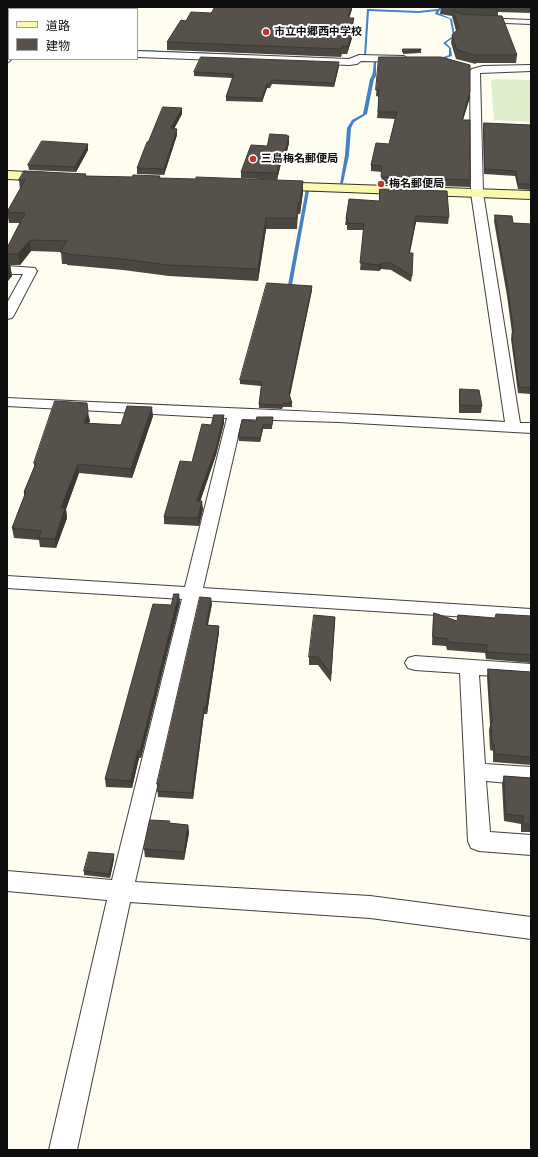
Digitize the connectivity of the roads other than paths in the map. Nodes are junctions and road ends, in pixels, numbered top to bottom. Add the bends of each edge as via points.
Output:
1 (474, 19) edge
2 (531, 22) edge
3 (138, 54) edge
4 (411, 59) edge
5 (531, 68) edge
6 (7, 175) edge
7 (63, 177) edge
8 (263, 185) edge
9 (477, 194) junction
10 (531, 195) edge
11 (7, 270) edge
12 (7, 315) edge
13 (7, 402) edge
14 (236, 414) junction
15 (514, 427) junction
16 (531, 428) edge
17 (7, 582) edge
18 (193, 595) junction
19 (531, 615) edge
20 (415, 663) dead end
21 (469, 667) junction
22 (531, 671) edge
23 (475, 772) junction
24 (531, 776) edge
25 (531, 845) edge
26 (7, 881) edge
27 (121, 891) junction
28 (531, 928) edge
29 (63, 1150) edge

1 - 2 street
3 - 4 street via 334,62
5 - 9 street via 472,69
6 - 7 main road
8 - 9 main road
9 - 10 main road
9 - 15 street
11 - 12 street via 31,271
13 - 14 street
14 - 15 street
14 - 18 street
15 - 16 street
17 - 18 street
18 - 19 street
18 - 27 street
20 - 21 street
21 - 22 street
21 - 23 street
23 - 24 street
23 - 25 street via 479,841
26 - 27 street
27 - 28 street via 370,907
27 - 29 street

